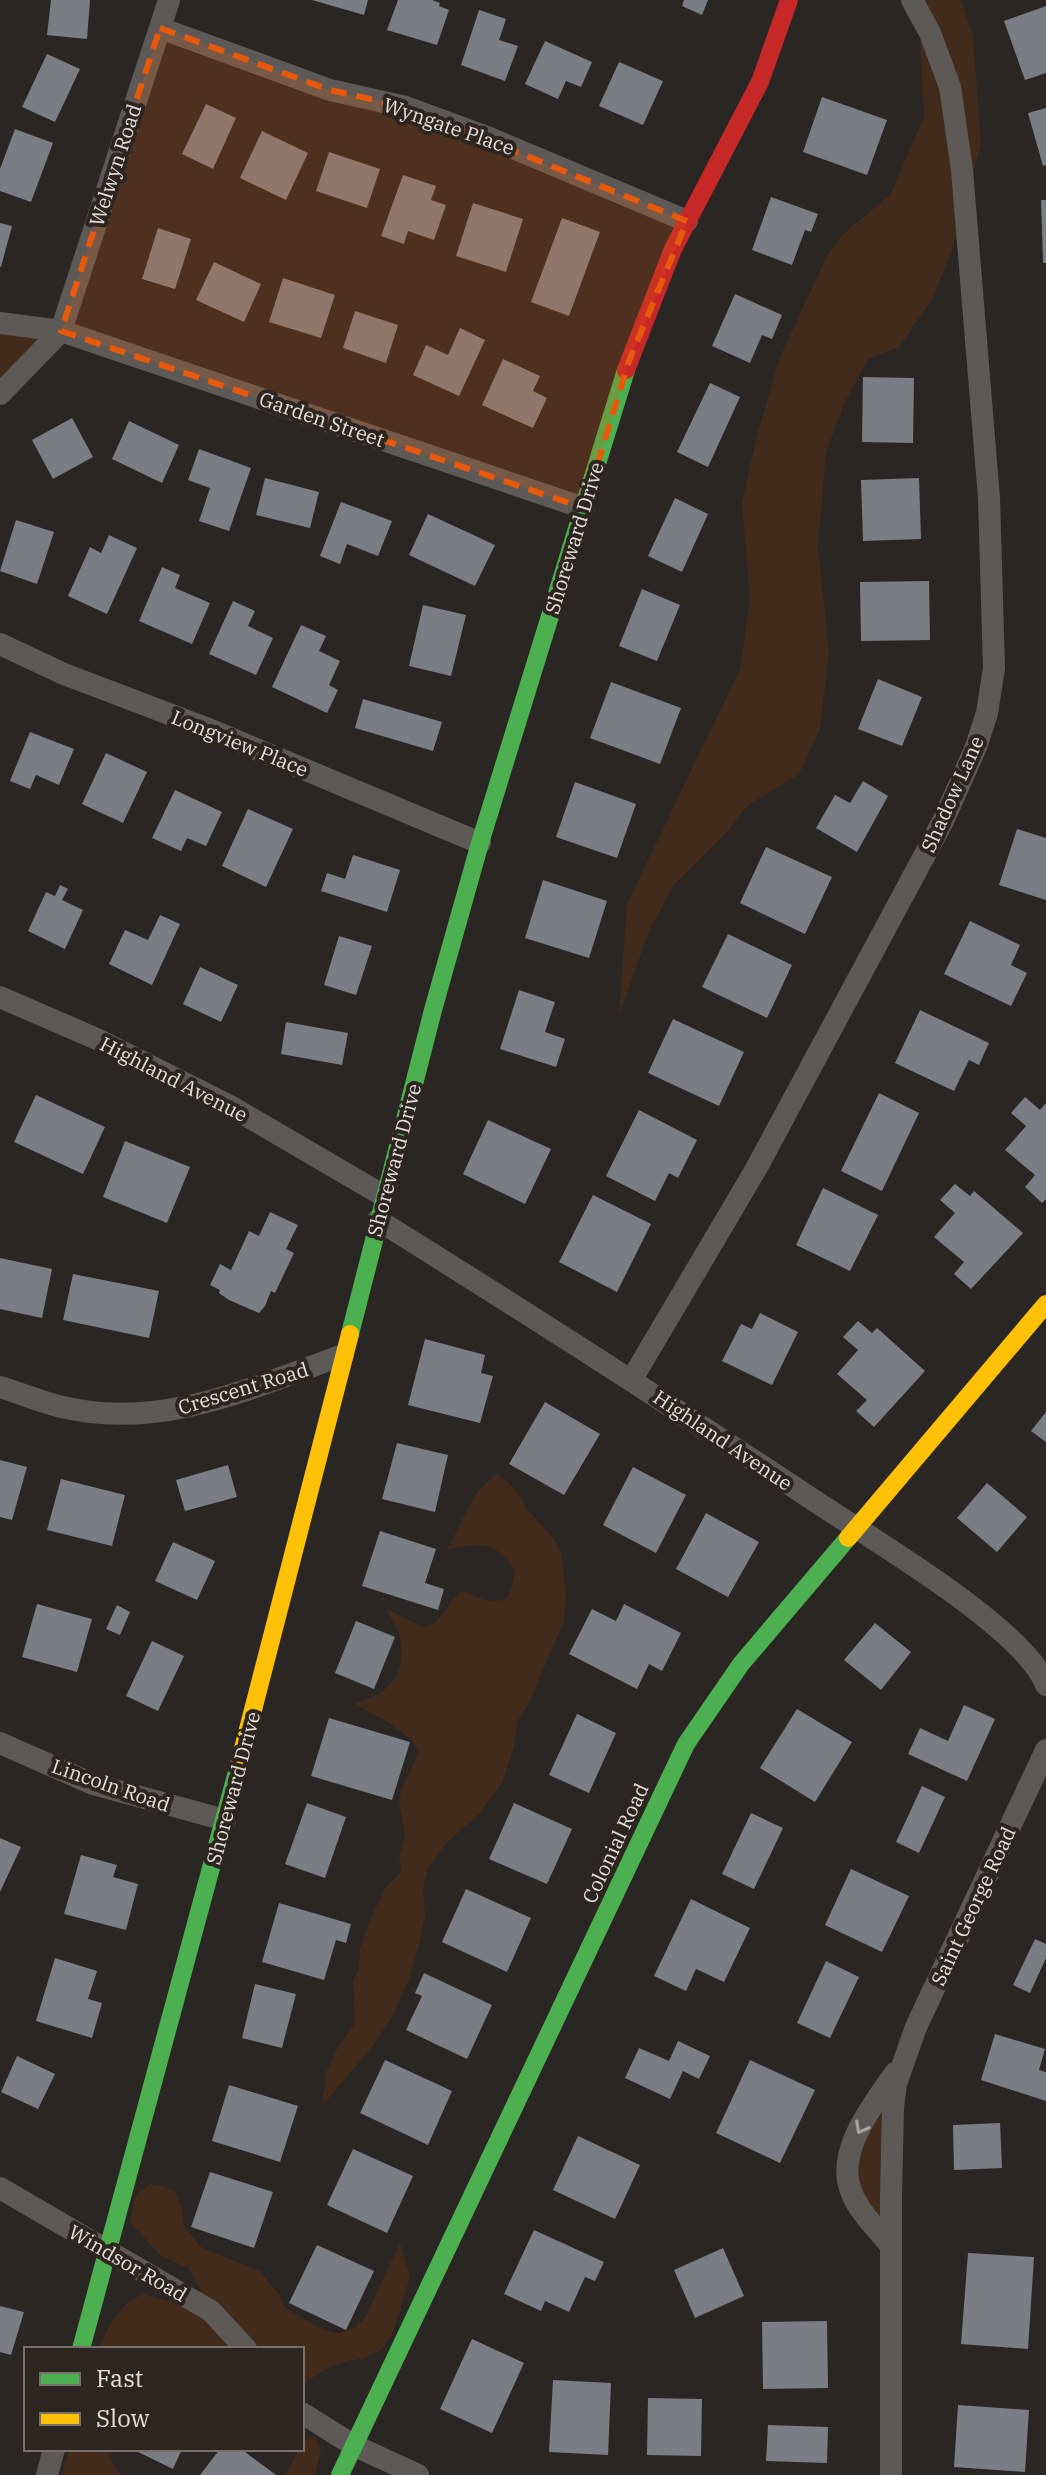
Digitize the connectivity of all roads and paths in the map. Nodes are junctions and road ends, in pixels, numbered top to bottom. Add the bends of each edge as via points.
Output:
1 (169, 0) edge
2 (789, 0) edge
3 (912, 0) edge
4 (160, 28) junction
5 (687, 221) junction
6 (0, 323) edge
7 (61, 331) junction
8 (0, 394) edge
9 (584, 508) junction
10 (0, 644) edge
11 (480, 843) junction
12 (0, 997) edge
13 (384, 1196) junction
14 (378, 1220) junction
15 (1046, 1304) edge
16 (343, 1355) junction
17 (632, 1379) junction
18 (0, 1387) edge
19 (856, 1528) junction
20 (1046, 1685) edge
21 (0, 1743) edge
22 (1046, 1750) edge
23 (225, 1820) junction
24 (903, 2062) junction
25 (0, 2188) edge
26 (891, 2246) junction
27 (108, 2251) junction
28 (82, 2347) edge
29 (245, 2347) edge
30 (304, 2414) edge
31 (353, 2445) junction
32 (53, 2451) edge
33 (47, 2475) edge
34 (340, 2475) edge
35 (418, 2475) edge
36 (891, 2475) edge

1 - 4 street, Welwyn Road
2 - 5 street, Shoreward Drive via 760,82
3 - 17 street, Shadow Lane via 950,87 962,170 989,498 994,668 987,713 935,835 756,1169
4 - 5 street, Wyngate Place via 330,90 406,107
4 - 7 street, Welwyn Road
5 - 9 street, Shoreward Drive via 629,361
6 - 7 street, Garden Street
7 - 8 street
7 - 9 street, Garden Street
9 - 11 street, Shoreward Drive
10 - 11 street, Longview Place
11 - 13 street, Shoreward Drive
12 - 13 street, Highland Avenue via 230,1106
13 - 14 street, Shoreward Drive
14 - 16 street, Shoreward Drive
14 - 17 street, Highland Avenue
15 - 19 street, Colonial Road
16 - 18 street, Crescent Road via 225,1398 170,1411 61,1407
16 - 23 street, Shoreward Drive
17 - 19 street, Highland Avenue
19 - 20 street, Highland Avenue via 1003,1631 1041,1672
19 - 31 street, Colonial Road via 741,1664 686,1744
21 - 23 street, Lincoln Road via 93,1784
22 - 24 street, Saint George Road
23 - 27 street, Shoreward Drive
24 - 26 street, Saint George Road via 893,2108
24 -> 26 street, Saint George Road via 862,2125 849,2156 850,2191
25 - 27 street, Windsor Road
26 - 36 street, Saint George Road
27 - 28 street, Shoreward Drive
27 - 29 street, Windsor Road via 211,2311
30 - 31 street
31 - 34 street, Colonial Road
31 - 35 street
32 - 33 street

